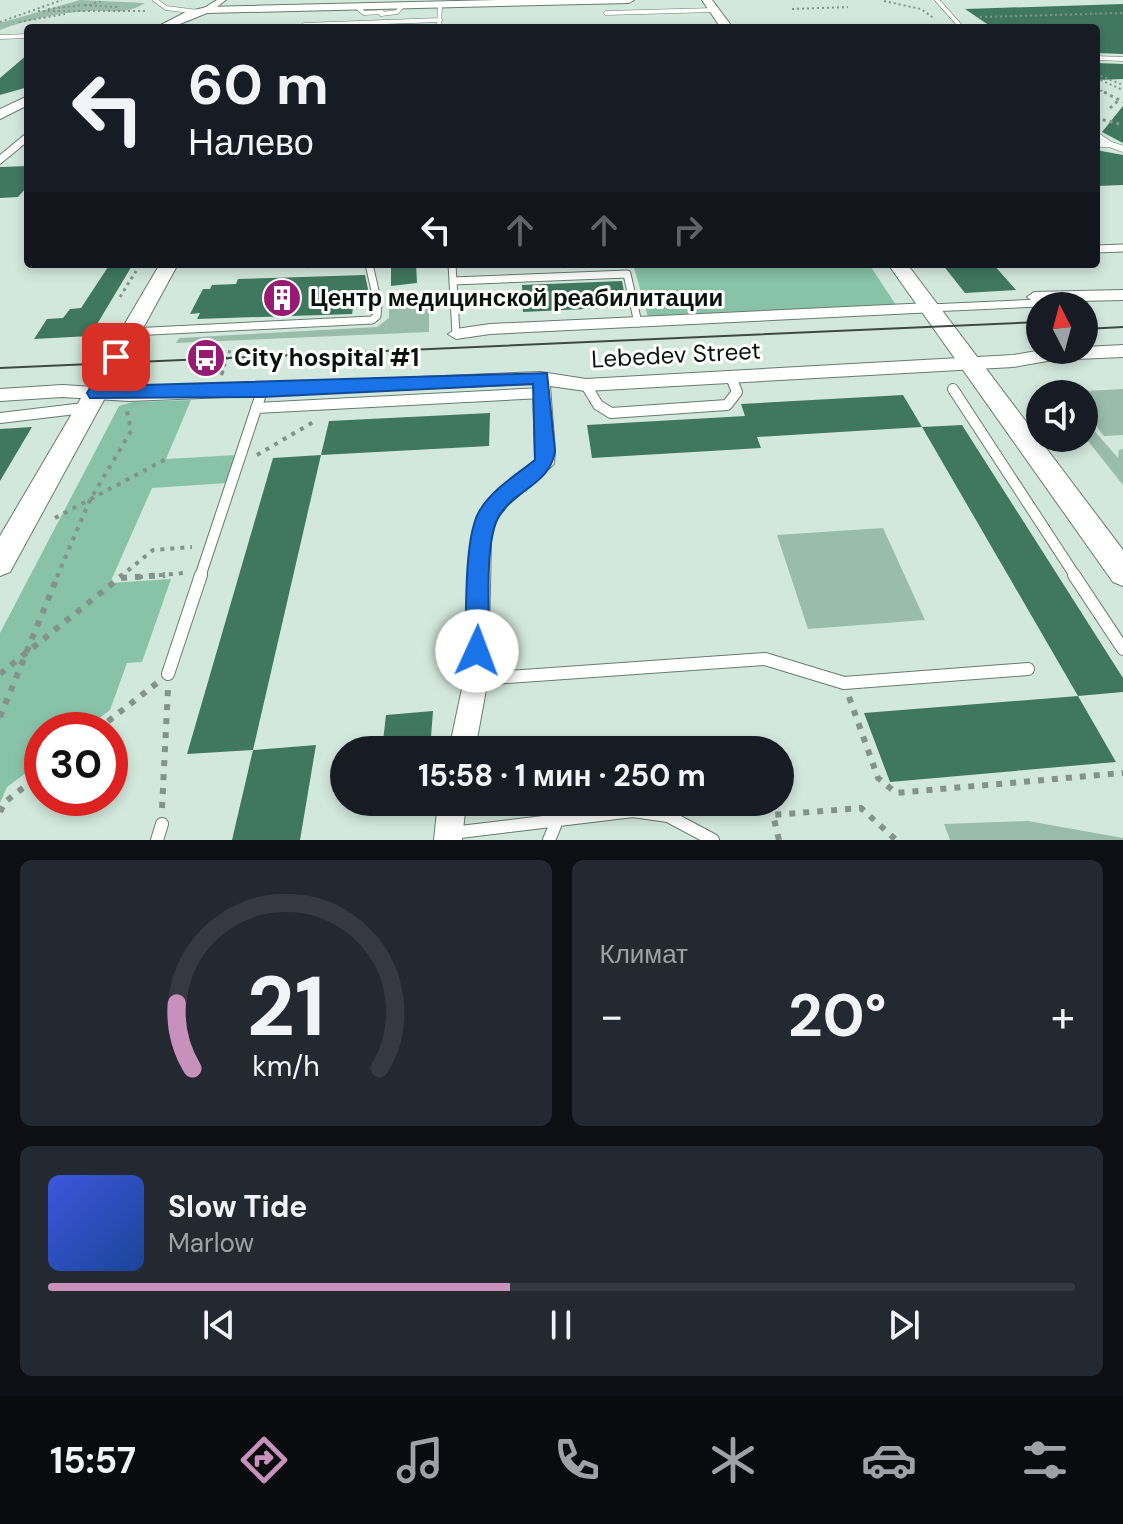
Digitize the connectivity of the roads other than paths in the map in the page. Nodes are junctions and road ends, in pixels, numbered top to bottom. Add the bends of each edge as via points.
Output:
1 (155, 0) edge
2 (222, 0) edge
3 (629, 0) edge
4 (937, 0) edge
5 (275, 4) edge
6 (317, 4) edge
7 (440, 5) junction
8 (710, 5) edge
9 (402, 6) junction
10 (358, 8) junction
11 (198, 10) junction
12 (606, 13) dead end
13 (380, 17) junction
14 (440, 20) junction
15 (169, 24) edge
16 (306, 24) edge
17 (343, 24) edge
18 (440, 24) edge
19 (724, 24) edge
20 (958, 24) edge
21 (24, 36) edge
22 (0, 37) edge
23 (1100, 58) edge
24 (1123, 59) edge
25 (24, 102) edge
26 (0, 117) edge
27 (24, 120) edge
28 (1100, 138) edge
29 (24, 139) edge
30 (1100, 144) edge
31 (1109, 144) junction
32 (1123, 149) edge
33 (0, 161) edge
34 (1123, 248) edge
35 (1100, 249) edge
36 (167, 268) edge
37 (370, 268) edge
38 (452, 268) edge
39 (900, 268) edge
40 (453, 281) junction
41 (1123, 295) edge
42 (1098, 296) edge
43 (1026, 301) edge
44 (930, 308) junction
45 (638, 323) junction
46 (130, 332) junction
47 (456, 334) joint
48 (1123, 351) edge
49 (970, 363) junction
50 (731, 377) junction
51 (542, 385) junction
52 (586, 385) junction
53 (953, 389) dead end
54 (262, 391) junction
55 (0, 395) edge
56 (92, 400) junction
57 (256, 408) junction
58 (0, 418) edge
59 (4, 549) edge
60 (1123, 573) edge
61 (1123, 649) edge
62 (1028, 669) dead end
63 (168, 674) road end
64 (476, 679) junction
65 (465, 736) edge
66 (450, 816) edge
67 (557, 821) junction
68 (162, 824) road end
69 (448, 836) edge
70 (157, 840) edge
71 (549, 840) edge
72 (713, 840) edge

1 - 11 lane via 166,8
2 - 11 street
3 - 7 main road
4 - 20 lane
5 - 6 main road
5 - 11 main road
6 - 10 main road
6 - 16 main road
7 - 9 main road
7 - 14 lane
8 - 12 lane
8 - 19 main road
9 - 10 main road
9 - 13 lane
10 - 13 lane
11 - 15 main road
13 - 14 lane
13 - 17 lane
14 - 18 lane
21 - 22 lane
23 - 24 lane
25 - 26 main road
26 - 27 main road
28 - 31 lane
29 - 33 street
30 - 31 lane
31 - 32 lane
34 - 35 lane
36 - 46 main road
37 - 46 lane via 379,310 363,323
38 - 40 lane
39 - 44 main road
40 - 45 lane via 627,274
40 - 47 lane
41 - 42 street
43 - 44 lane
44 - 45 street, Lebedev Street
44 - 49 main road
45 - 47 street, Lebedev Street
46 - 56 main road
48 - 49 street, Lebedev Street
49 - 50 street, Lebedev Street
49 - 60 main road
50 - 52 street, Lebedev Street
50 - 52 lane via 737,392 727,405 611,413 598,405
51 - 52 street, Lebedev Street
51 - 54 street, Lebedev Street
51 - 57 lane
51 - 64 street via 544,464 501,499 487,516 481,540
53 - 61 lane
54 - 56 street, Lebedev Street
54 - 57 lane
55 - 56 street, Lebedev Street
56 - 58 lane
56 - 59 main road
57 - 63 lane
62 - 64 lane via 844,683 765,659
64 - 65 street
66 - 69 street
67 - 69 lane
67 - 71 lane
67 - 72 lane via 633,811 668,816
68 - 70 lane

